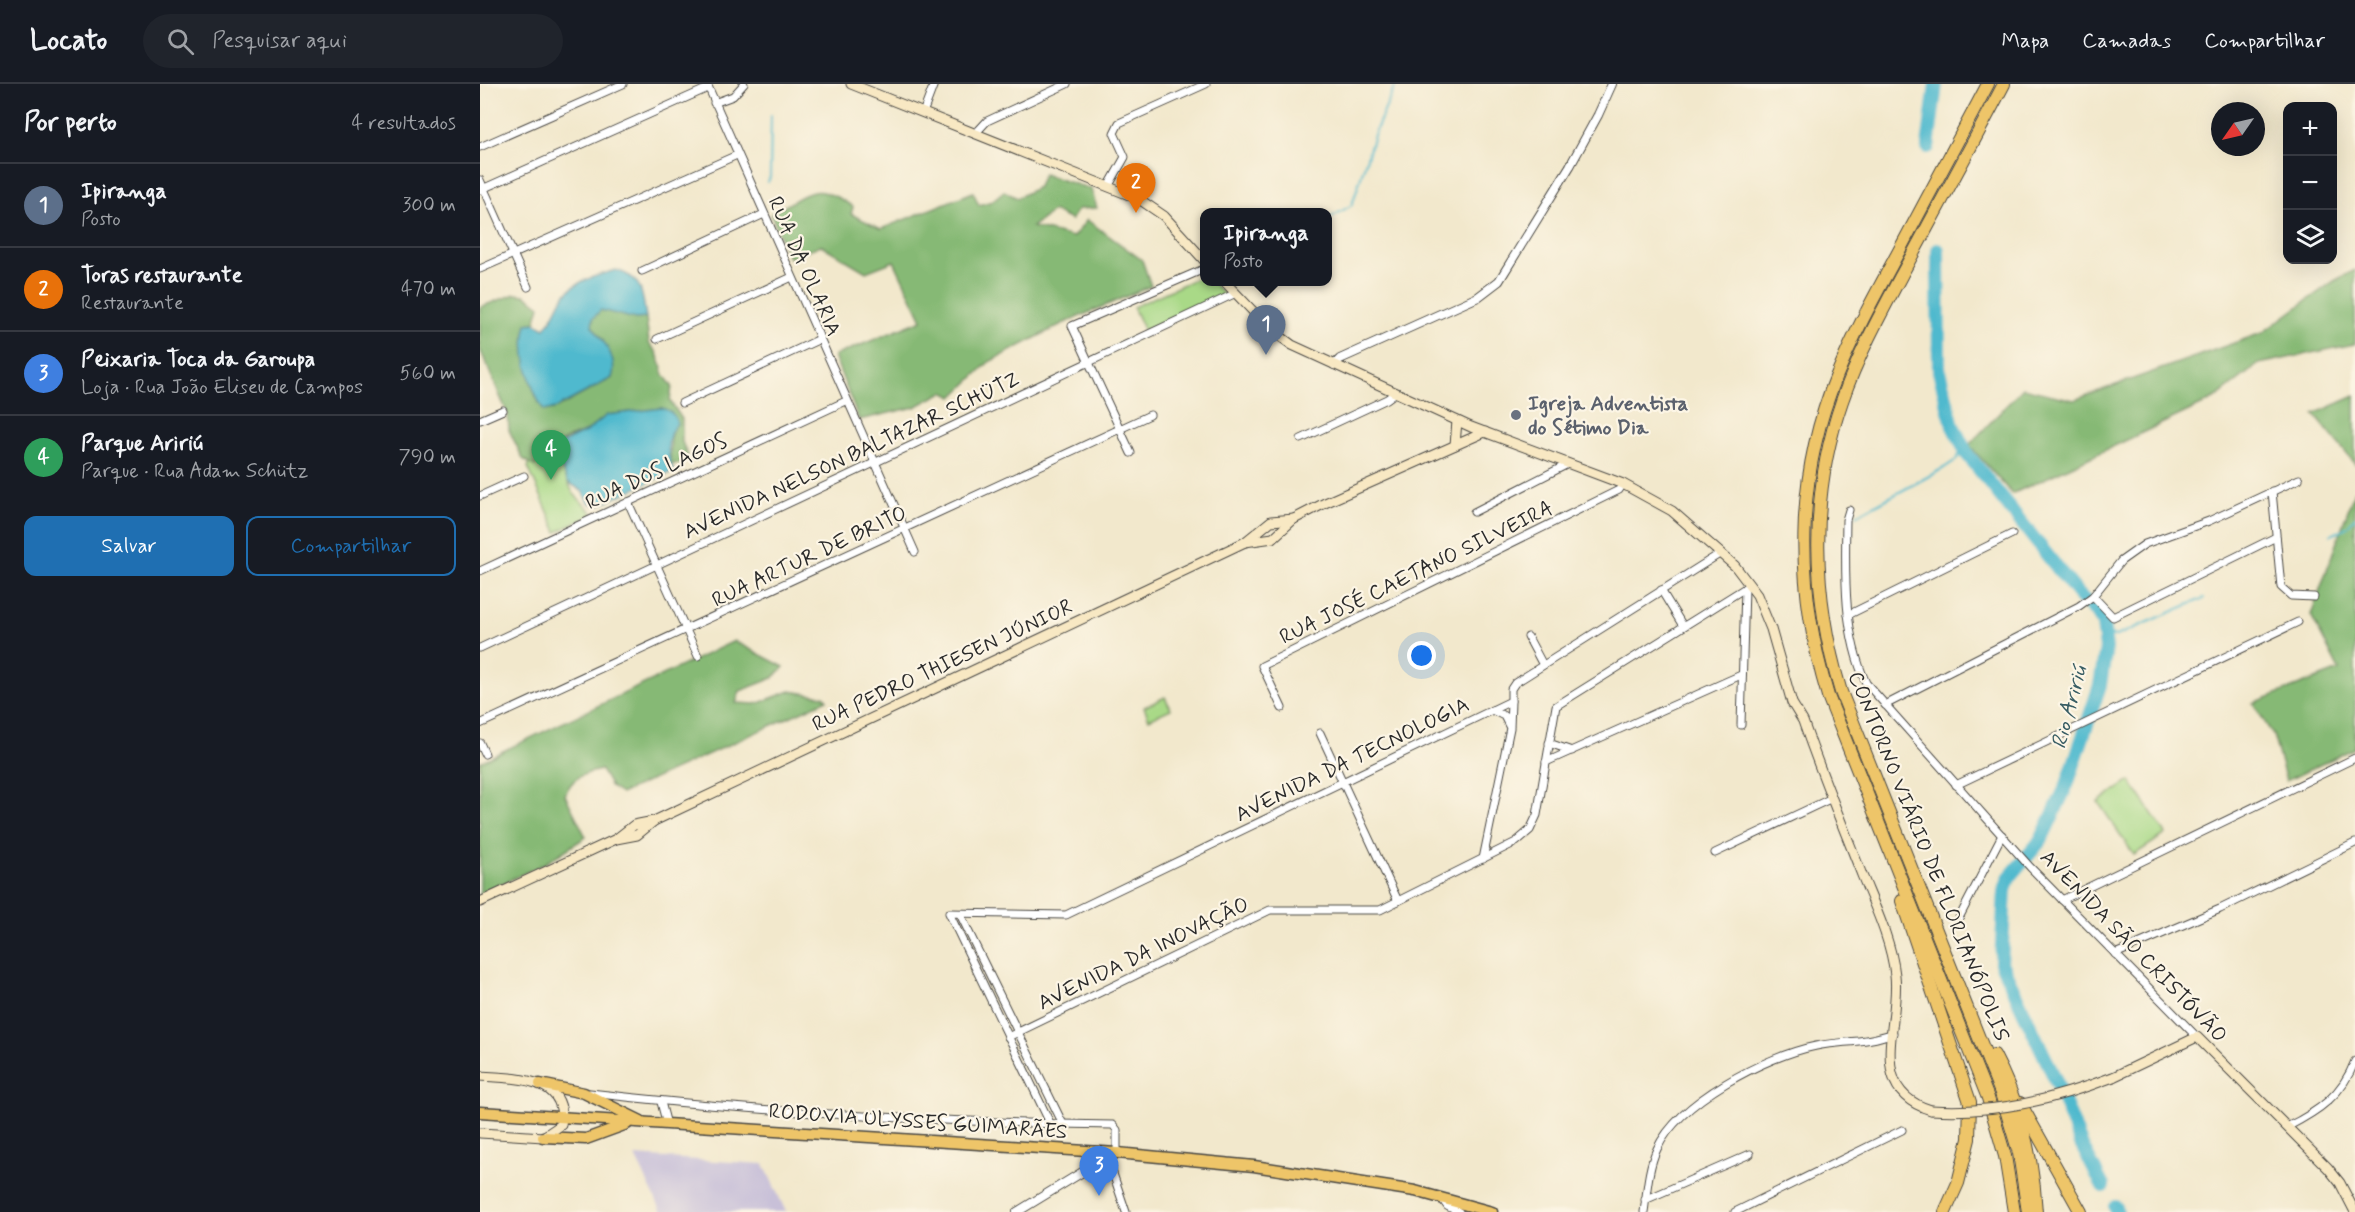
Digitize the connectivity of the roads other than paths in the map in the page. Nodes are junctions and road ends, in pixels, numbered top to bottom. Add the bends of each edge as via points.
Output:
1 (623, 84) edge
2 (744, 84) edge
3 (851, 84) edge
4 (934, 84) edge
5 (1067, 84) edge
6 (1206, 84) edge
7 (1611, 84) edge
8 (1988, 84) edge
9 (2004, 84) edge
10 (707, 86) edge
11 (714, 103) junction
12 (923, 113) junction
13 (975, 134) junction
14 (480, 147) edge
15 (737, 155) junction
16 (480, 180) edge
17 (1108, 187) junction
18 (482, 190) edge
19 (764, 214) junction
20 (513, 255) junction
21 (1200, 256) edge
22 (480, 269) edge
23 (642, 271) dead end
24 (1200, 271) edge
25 (792, 277) junction
26 (1229, 286) edge
27 (528, 287) dead end
28 (1236, 293) junction
29 (657, 339) dead end
30 (820, 339) junction
31 (1089, 362) junction
32 (1334, 365) junction
33 (1395, 393) junction
34 (846, 400) junction
35 (682, 403) dead end
36 (503, 410) dead end
37 (1150, 416) dead end
38 (480, 420) edge
39 (1457, 421) junction
40 (1120, 429) junction
41 (1485, 432) junction
42 (1301, 439) dead end
43 (1455, 445) junction
44 (1131, 453) dead end
45 (874, 462) junction
46 (1568, 464) junction
47 (524, 476) dead end
48 (2299, 478) dead end
49 (1623, 484) junction
50 (2272, 491) junction
51 (480, 496) edge
52 (628, 502) junction
53 (1848, 510) dead end
54 (1474, 512) dead end
55 (1279, 519) junction
56 (1294, 519) junction
57 (1260, 528) junction
58 (905, 529) junction
59 (1285, 529) junction
60 (2012, 534) dead end
61 (2276, 537) junction
62 (1265, 540) junction
63 (1245, 542) junction
64 (915, 552) dead end
65 (1721, 553) junction
66 (655, 564) junction
67 (480, 571) edge
68 (1748, 586) junction
69 (1661, 590) junction
70 (2314, 597) dead end
71 (2091, 598) junction
72 (1848, 615) junction
73 (2298, 622) dead end
74 (1683, 626) junction
75 (686, 631) junction
76 (1528, 637) dead end
77 (480, 648) edge
78 (698, 656) dead end
79 (1543, 665) junction
80 (1741, 675) junction
81 (1507, 703) junction
82 (1885, 705) junction
83 (1281, 708) dead end
84 (1492, 710) junction
85 (480, 724) edge
86 (1508, 724) junction
87 (1741, 725) dead end
88 (1320, 732) dead end
89 (480, 743) edge
90 (1549, 743) junction
91 (1574, 752) junction
92 (485, 754) dead end
93 (2355, 758) edge
94 (1546, 762) junction
95 (1343, 782) junction
96 (1956, 785) junction
97 (1832, 798) junction
98 (2002, 835) junction
99 (2355, 843) edge
100 (1715, 854) dead end
101 (1483, 859) junction
102 (1894, 865) junction
103 (2062, 900) junction
104 (1398, 901) junction
105 (480, 902) edge
106 (960, 914) junction
107 (1959, 918) dead end
108 (2115, 954) junction
109 (1962, 993) junction
110 (1018, 1032) junction
111 (1893, 1033) junction
112 (1008, 1037) junction
113 (2197, 1037) junction
114 (2355, 1061) edge
115 (480, 1076) edge
116 (540, 1084) junction
117 (2011, 1088) junction
118 (584, 1093) junction
119 (661, 1102) junction
120 (480, 1112) edge
121 (562, 1118) junction
122 (631, 1122) junction
123 (1050, 1123) junction
124 (646, 1124) junction
125 (1063, 1124) junction
126 (667, 1125) junction
127 (2287, 1127) junction
128 (1902, 1130) dead end
129 (480, 1133) edge
130 (543, 1137) junction
131 (1112, 1153) junction
132 (1750, 1154) dead end
133 (1442, 1198) junction
134 (1645, 1200) junction
135 (1017, 1212) edge
136 (1126, 1212) edge
137 (1441, 1212) edge
138 (1459, 1212) edge
139 (1492, 1212) edge
140 (1644, 1212) edge
141 (1735, 1212) edge
142 (1945, 1212) edge
143 (2014, 1212) edge
144 (2028, 1212) edge
145 (2036, 1212) edge
146 (2081, 1212) edge
147 (2355, 1212) edge

1 - 14 street
2 - 11 street via 733,96
3 - 12 main road
4 - 12 street
5 - 13 street via 987,121
6 - 17 street via 1119,123 1114,133 1125,157
7 - 32 street via 1570,166 1499,281 1478,297
8 - 102 highway, CONTORNO VIÁRIO DE FLORIANÓPOLIS via 1852,341 1823,413 1806,492 1804,573 1816,654 1838,725
9 - 109 highway, CONTORNO VIÁRIO DE FLORIANÓPOLIS via 1851,379 1831,436 1818,514 1820,592 1835,671 1870,768
10 - 11 street, RUA DA OLARIA
10 - 18 street
11 - 15 street, RUA DA OLARIA
12 - 13 main road
13 - 17 main road
15 - 19 street, RUA DA OLARIA
15 - 20 street
16 - 18 street
17 - 21 main road via 1139,199 1164,216
18 - 20 street
19 - 23 street
19 - 25 street, RUA DA OLARIA
20 - 22 street
20 - 27 street
24 - 31 street via 1072,326
25 - 29 street
25 - 30 street, RUA DA OLARIA
26 - 28 main road
28 - 31 street, AVENIDA NELSON BALTAZAR SCHÜTZ
28 - 32 main road via 1269,328 1292,345
30 - 34 street, RUA DA OLARIA
30 - 35 street
31 - 40 street
31 - 45 street, AVENIDA NELSON BALTAZAR SCHÜTZ
32 - 33 main road
33 - 39 main road
33 - 42 street
34 - 45 street, RUA DA OLARIA
34 - 52 street, RUA DOS LAGOS
36 - 38 street
37 - 40 street, RUA ARTUR DE BRITO
39 - 41 main road
39 - 43 main road
40 - 44 street
40 - 58 street, RUA ARTUR DE BRITO
41 - 43 main road, RUA PEDRO THIESEN JÚNIOR
41 - 46 main road
43 - 56 main road, RUA PEDRO THIESEN JÚNIOR
45 - 58 street, RUA DA OLARIA
45 - 66 street, AVENIDA NELSON BALTAZAR SCHÜTZ
46 - 49 main road
46 - 54 street
47 - 51 street
48 - 50 street
49 - 65 main road via 1672,511
49 - 83 street, RUA JOSÉ CAETANO SILVEIRA via 1619,490 1262,666
50 - 61 street
50 - 71 street via 2200,525 2145,544 2121,561
52 - 66 street
52 - 67 street, RUA DOS LAGOS
53 - 72 street, AVENIDA SÃO CRISTÓVÃO
55 - 56 main road, RUA PEDRO THIESEN JÚNIOR
55 - 57 main road, RUA PEDRO THIESEN JÚNIOR
55 - 59 main road
56 - 59 main road, RUA PEDRO THIESEN JÚNIOR
57 - 62 main road
57 - 63 main road, RUA PEDRO THIESEN JÚNIOR
58 - 64 street, RUA DA OLARIA
58 - 75 street, RUA ARTUR DE BRITO
59 - 62 main road, RUA PEDRO THIESEN JÚNIOR
60 - 72 street
61 - 70 street via 2284,591 2297,597
61 - 71 street via 2113,616
62 - 63 main road, RUA PEDRO THIESEN JÚNIOR
63 - 105 main road, RUA PEDRO THIESEN JÚNIOR
65 - 68 main road
65 - 69 street
66 - 75 street
66 - 77 street, AVENIDA NELSON BALTAZAR SCHÜTZ
68 - 74 street, AVENIDA DA INOVAÇÃO
68 - 80 street
68 - 97 main road via 1765,612 1784,680
69 - 74 street
69 - 79 street
71 - 82 street
72 - 82 street, AVENIDA SÃO CRISTÓVÃO via 1862,674
73 - 96 street
74 - 90 street, AVENIDA DA INOVAÇÃO via 1558,704
75 - 78 street
75 - 85 street, RUA ARTUR DE BRITO
76 - 79 street
79 - 81 street via 1512,686
80 - 87 street
80 - 91 street
81 - 84 street, AVENIDA DA TECNOLOGIA
81 - 86 street
82 - 96 street, AVENIDA SÃO CRISTÓVÃO
84 - 86 street
84 - 95 street, AVENIDA DA TECNOLOGIA
86 - 101 street
88 - 95 street
89 - 92 street
90 - 91 street
90 - 94 street, AVENIDA DA INOVAÇÃO
91 - 94 street
93 - 103 street
94 - 101 street, AVENIDA DA INOVAÇÃO via 1537,815 1530,830
95 - 104 street
95 - 106 street, AVENIDA DA TECNOLOGIA via 1066,915
96 - 98 street, AVENIDA SÃO CRISTÓVÃO
97 - 100 street
97 - 111 main road via 1891,951 1897,990
98 - 103 street, AVENIDA SÃO CRISTÓVÃO
98 - 107 street
99 - 108 street via 2220,909
101 - 104 street, AVENIDA DA INOVAÇÃO
102 - 142 highway via 1914,942 1970,1102 1969,1139 1958,1183
102 - 143 highway, CONTORNO VIÁRIO DE FLORIANÓPOLIS via 1988,1098 2005,1156
103 - 108 street, AVENIDA SÃO CRISTÓVÃO
104 - 110 street, AVENIDA DA INOVAÇÃO via 1380,910 1270,909
106 - 110 street
106 - 112 street, AVENIDA DA TECNOLOGIA via 949,913
108 - 113 street, AVENIDA SÃO CRISTÓVÃO
109 - 117 highway
109 - 144 highway, CONTORNO VIÁRIO DE FLORIANÓPOLIS via 2008,1114
110 - 112 street, AVENIDA DA INOVAÇÃO
110 - 125 street
111 - 113 main road, bridge via 1888,1055 1896,1084 1911,1101 1931,1110 2019,1106 2062,1095 2113,1077
111 - 134 street via 1873,1040 1815,1046 1784,1056 1696,1104 1668,1130 1657,1148
112 - 123 street
113 - 127 main road, AVENIDA SÃO CRISTÓVÃO
114 - 127 street via 2336,1096 2310,1116
115 - 116 main road
116 - 118 highway
116 - 121 main road via 560,1099
117 - 145 highway via 2027,1140
117 - 146 highway
118 - 119 street
118 - 124 highway
119 - 123 street
119 - 126 street
120 - 121 highway, RODOVIA ULYSSES GUIMARÃES
121 - 122 highway, RODOVIA ULYSSES GUIMARÃES
121 - 130 main road via 557,1129
122 - 124 highway, RODOVIA ULYSSES GUIMARÃES
122 - 130 highway via 586,1139
123 - 125 street
124 - 126 highway, RODOVIA ULYSSES GUIMARÃES
125 - 131 street via 1114,1126 1118,1130
126 - 131 highway, RODOVIA ULYSSES GUIMARÃES
127 - 147 main road, AVENIDA SÃO CRISTÓVÃO via 2340,1183
128 - 141 street
129 - 130 main road
131 - 133 highway, RODOVIA ULYSSES GUIMARÃES via 1318,1174
131 - 135 street
131 - 136 street
132 - 134 street
133 - 137 street
133 - 138 street
133 - 139 highway, RODOVIA ULYSSES GUIMARÃES
134 - 140 street

